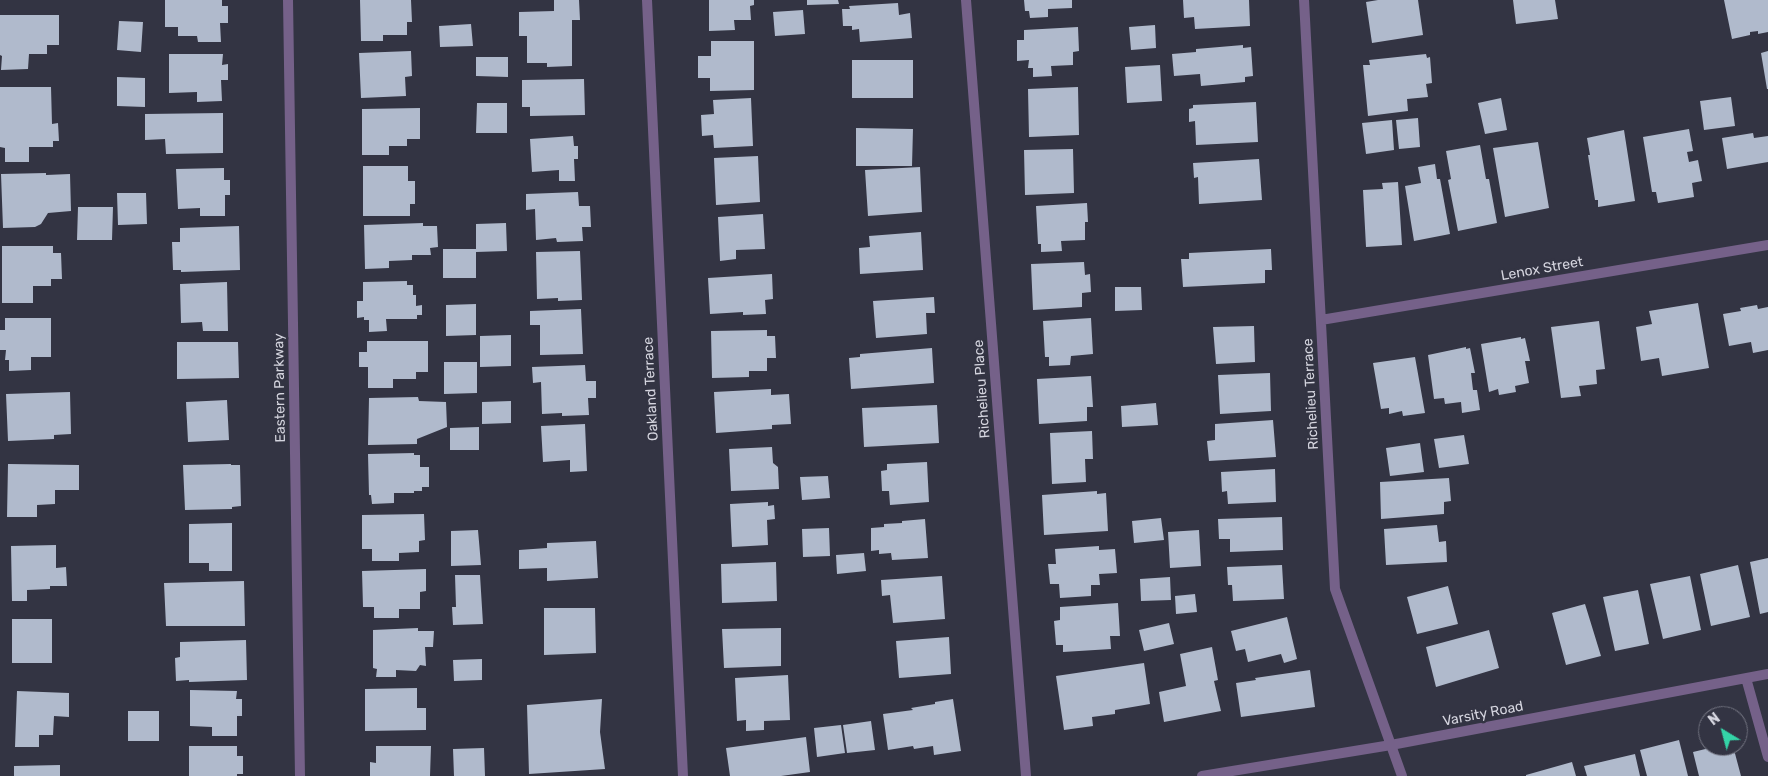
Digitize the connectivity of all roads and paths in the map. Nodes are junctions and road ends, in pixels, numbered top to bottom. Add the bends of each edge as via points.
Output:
1 (288, 0) edge
2 (647, 0) edge
3 (966, 0) edge
4 (1304, 0) edge
5 (1768, 244) edge
6 (1321, 320) junction
7 (1768, 674) edge
8 (1746, 678) junction
9 (1391, 745) junction
10 (1768, 757) edge
11 (300, 776) edge
12 (683, 776) edge
13 (1026, 776) edge
14 (1202, 776) edge
15 (1402, 776) edge

1 - 11 street, Eastern Parkway
2 - 12 street, Oakland Terrace
3 - 13 street, Richelieu Place
4 - 6 street, Richelieu Terrace
5 - 6 street, Lenox Street
6 - 9 street, Richelieu Terrace via 1335,589
7 - 8 street, Varsity Road
8 - 9 street, Varsity Road
8 - 10 street
9 - 14 street, Varsity Road
9 - 15 street, Richelieu Terrace

